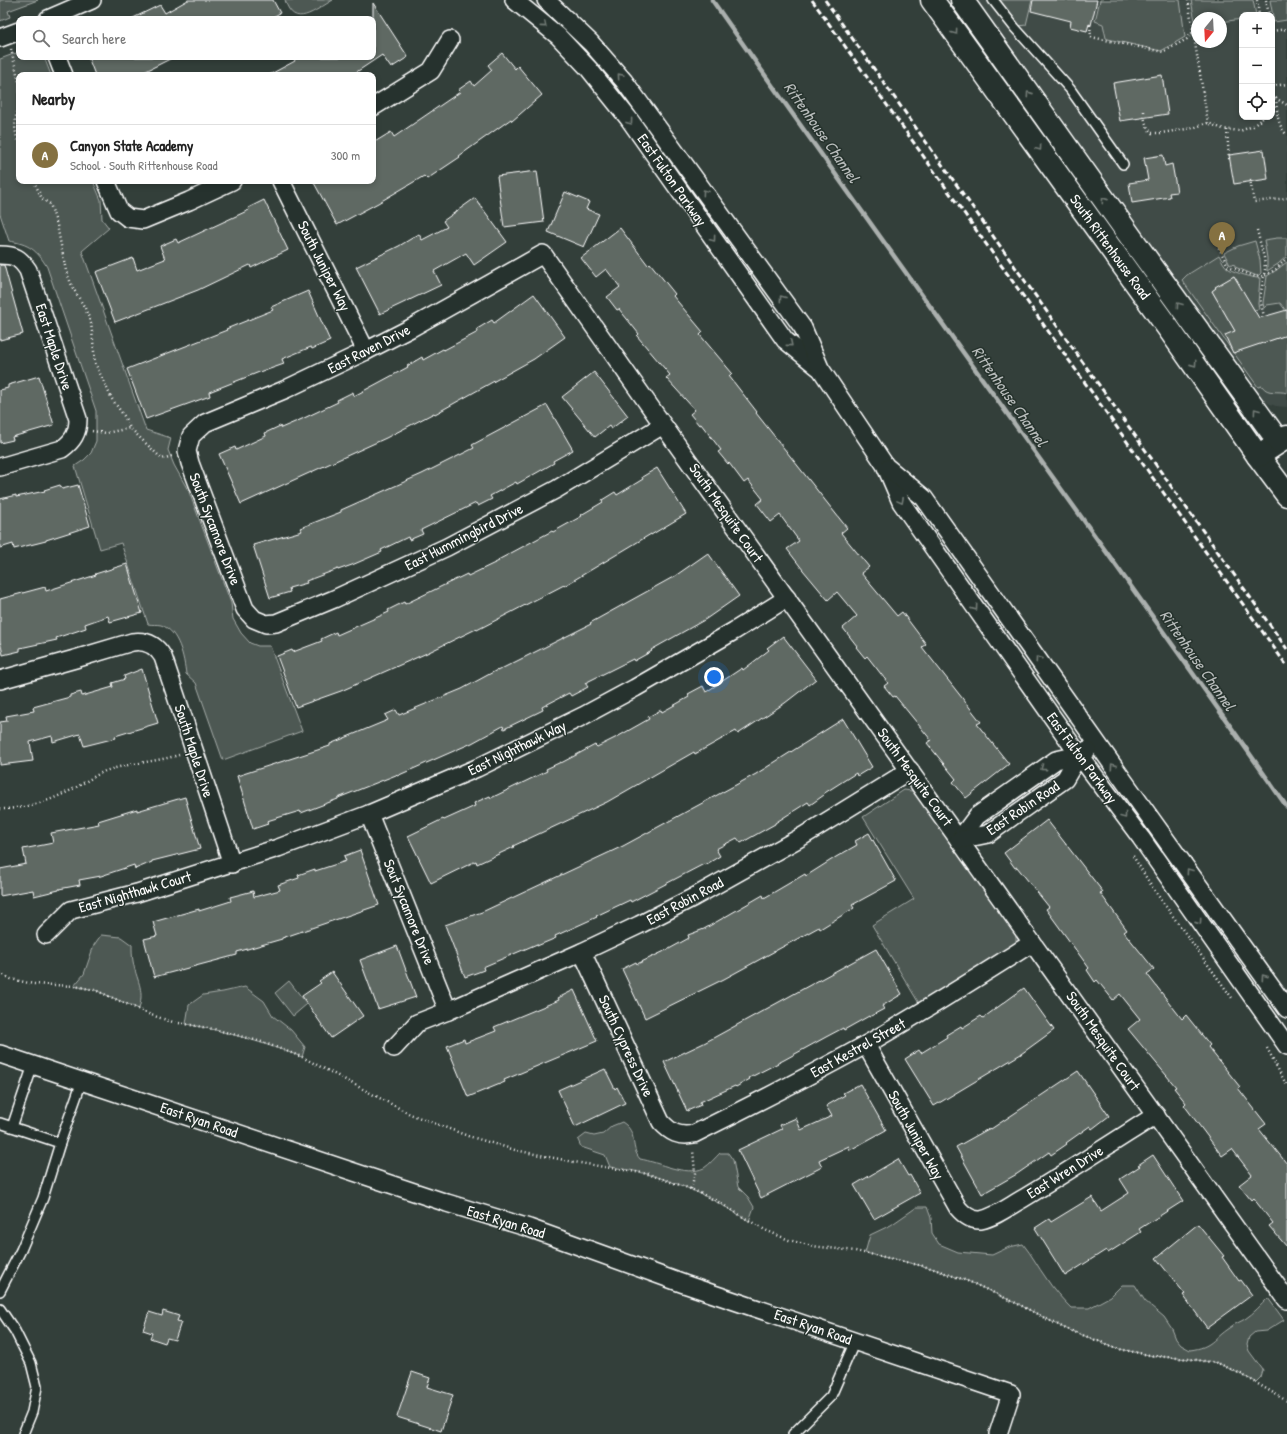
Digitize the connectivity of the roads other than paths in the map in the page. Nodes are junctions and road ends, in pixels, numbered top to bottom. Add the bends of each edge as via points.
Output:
1 (92, 0) edge
2 (514, 0) edge
3 (546, 0) edge
4 (932, 0) edge
5 (962, 0) edge
6 (993, 0) edge
7 (55, 16) edge
8 (450, 40) dead end
9 (58, 60) edge
10 (63, 72) edge
11 (376, 105) edge
12 (1123, 164) dead end
13 (107, 184) edge
14 (226, 184) edge
15 (282, 184) edge
16 (0, 254) edge
17 (543, 254) joint
18 (366, 351) junction
19 (820, 368) junction
20 (663, 425) junction
21 (189, 444) joint
22 (1284, 444) edge
23 (1258, 456) junction
24 (885, 465) junction
25 (0, 467) edge
26 (1287, 495) edge
27 (786, 598) junction
28 (254, 619) joint
29 (0, 680) edge
30 (1097, 743) junction
31 (1079, 755) junction
32 (910, 770) junction
33 (369, 814) junction
34 (959, 840) junction
35 (232, 864) junction
36 (46, 935) dead end
37 (1032, 943) junction
38 (582, 952) junction
39 (1287, 1009) edge
40 (448, 1011) junction
41 (866, 1045) junction
42 (1287, 1046) edge
43 (394, 1048) dead end
44 (0, 1054) edge
45 (34, 1065) junction
46 (82, 1081) junction
47 (1156, 1115) junction
48 (0, 1123) edge
49 (12, 1127) junction
50 (676, 1134) joint
51 (60, 1143) junction
52 (972, 1219) joint
53 (0, 1291) edge
54 (1287, 1300) edge
55 (0, 1309) edge
56 (855, 1341) junction
57 (23, 1434) edge
58 (793, 1434) edge
59 (998, 1434) edge

1 - 7 street
2 -> 19 street, East Fulton Parkway via 558,36 589,69 629,119 785,340
19 -> 3 street, East Fulton Parkway via 803,328 624,81 590,42
4 -> 23 main road, South Rittenhouse Road
22 -> 5 main road, South Rittenhouse Road via 1140,250
6 - 12 lane via 1070,89
8 - 11 street via 431,70
9 - 10 street
13 - 14 street via 119,212 128,218 143,220
15 - 18 street, South Juniper Way
16 - 25 street, East Maple Drive via 11,255 22,261 28,270 78,419 77,431 70,444 62,449
17 - 18 street, East Raven Drive
17 - 20 street, South Mesquite Court
18 - 21 street, East Raven Drive via 284,390 205,423
19 - 24 street, East Fulton Parkway
20 - 27 street, South Mesquite Court
20 - 28 street, East Hummingbird Drive via 557,489 394,573 276,623 266,624
21 - 28 street, South Sycamore Drive via 190,463 245,609
22 - 23 main road
23 - 26 main road, South Rittenhouse Road
30 -> 24 street, East Fulton Parkway via 924,498
24 -> 31 street, East Fulton Parkway via 901,502
27 - 32 street, South Mesquite Court
27 - 33 street, East Nighthawk Way via 727,635 583,716 477,768
29 - 35 street, South Maple Drive via 132,642 149,643 159,650
30 - 31 street, East Robin Road
39 -> 30 street, East Fulton Parkway
31 - 34 street, East Robin Road via 1065,779 988,834
31 -> 42 street, East Fulton Parkway via 1141,838
32 - 34 street, South Mesquite Court
32 - 38 street, East Robin Road via 742,870
33 - 35 street, East Nighthawk Way
33 - 40 street, Sout Sycamore Drive
34 - 37 street, South Mesquite Court
35 - 36 street, East Nighthawk Court via 71,910
37 - 41 street, East Kestrel Street
37 - 47 street, South Mesquite Court
38 - 40 street, East Robin Road
38 - 50 street, South Cypress Drive via 661,1122 669,1131
40 - 43 street, East Robin Road via 417,1022
41 - 50 street, East Kestrel Street via 694,1134
41 - 52 street, South Juniper Way via 958,1208
44 - 45 street, East Ryan Road
45 - 46 street, East Ryan Road
45 - 49 lane
46 - 51 lane
46 - 56 street, East Ryan Road via 447,1204 529,1228 684,1284
47 - 52 street, East Wren Drive via 991,1217
47 - 54 street, South Mesquite Court
48 - 49 lane
49 - 51 lane
51 - 53 lane via 43,1198
55 - 57 lane via 31,1363 37,1387 32,1412
56 - 58 lane via 831,1396
56 - 59 street, East Ryan Road via 1011,1394

